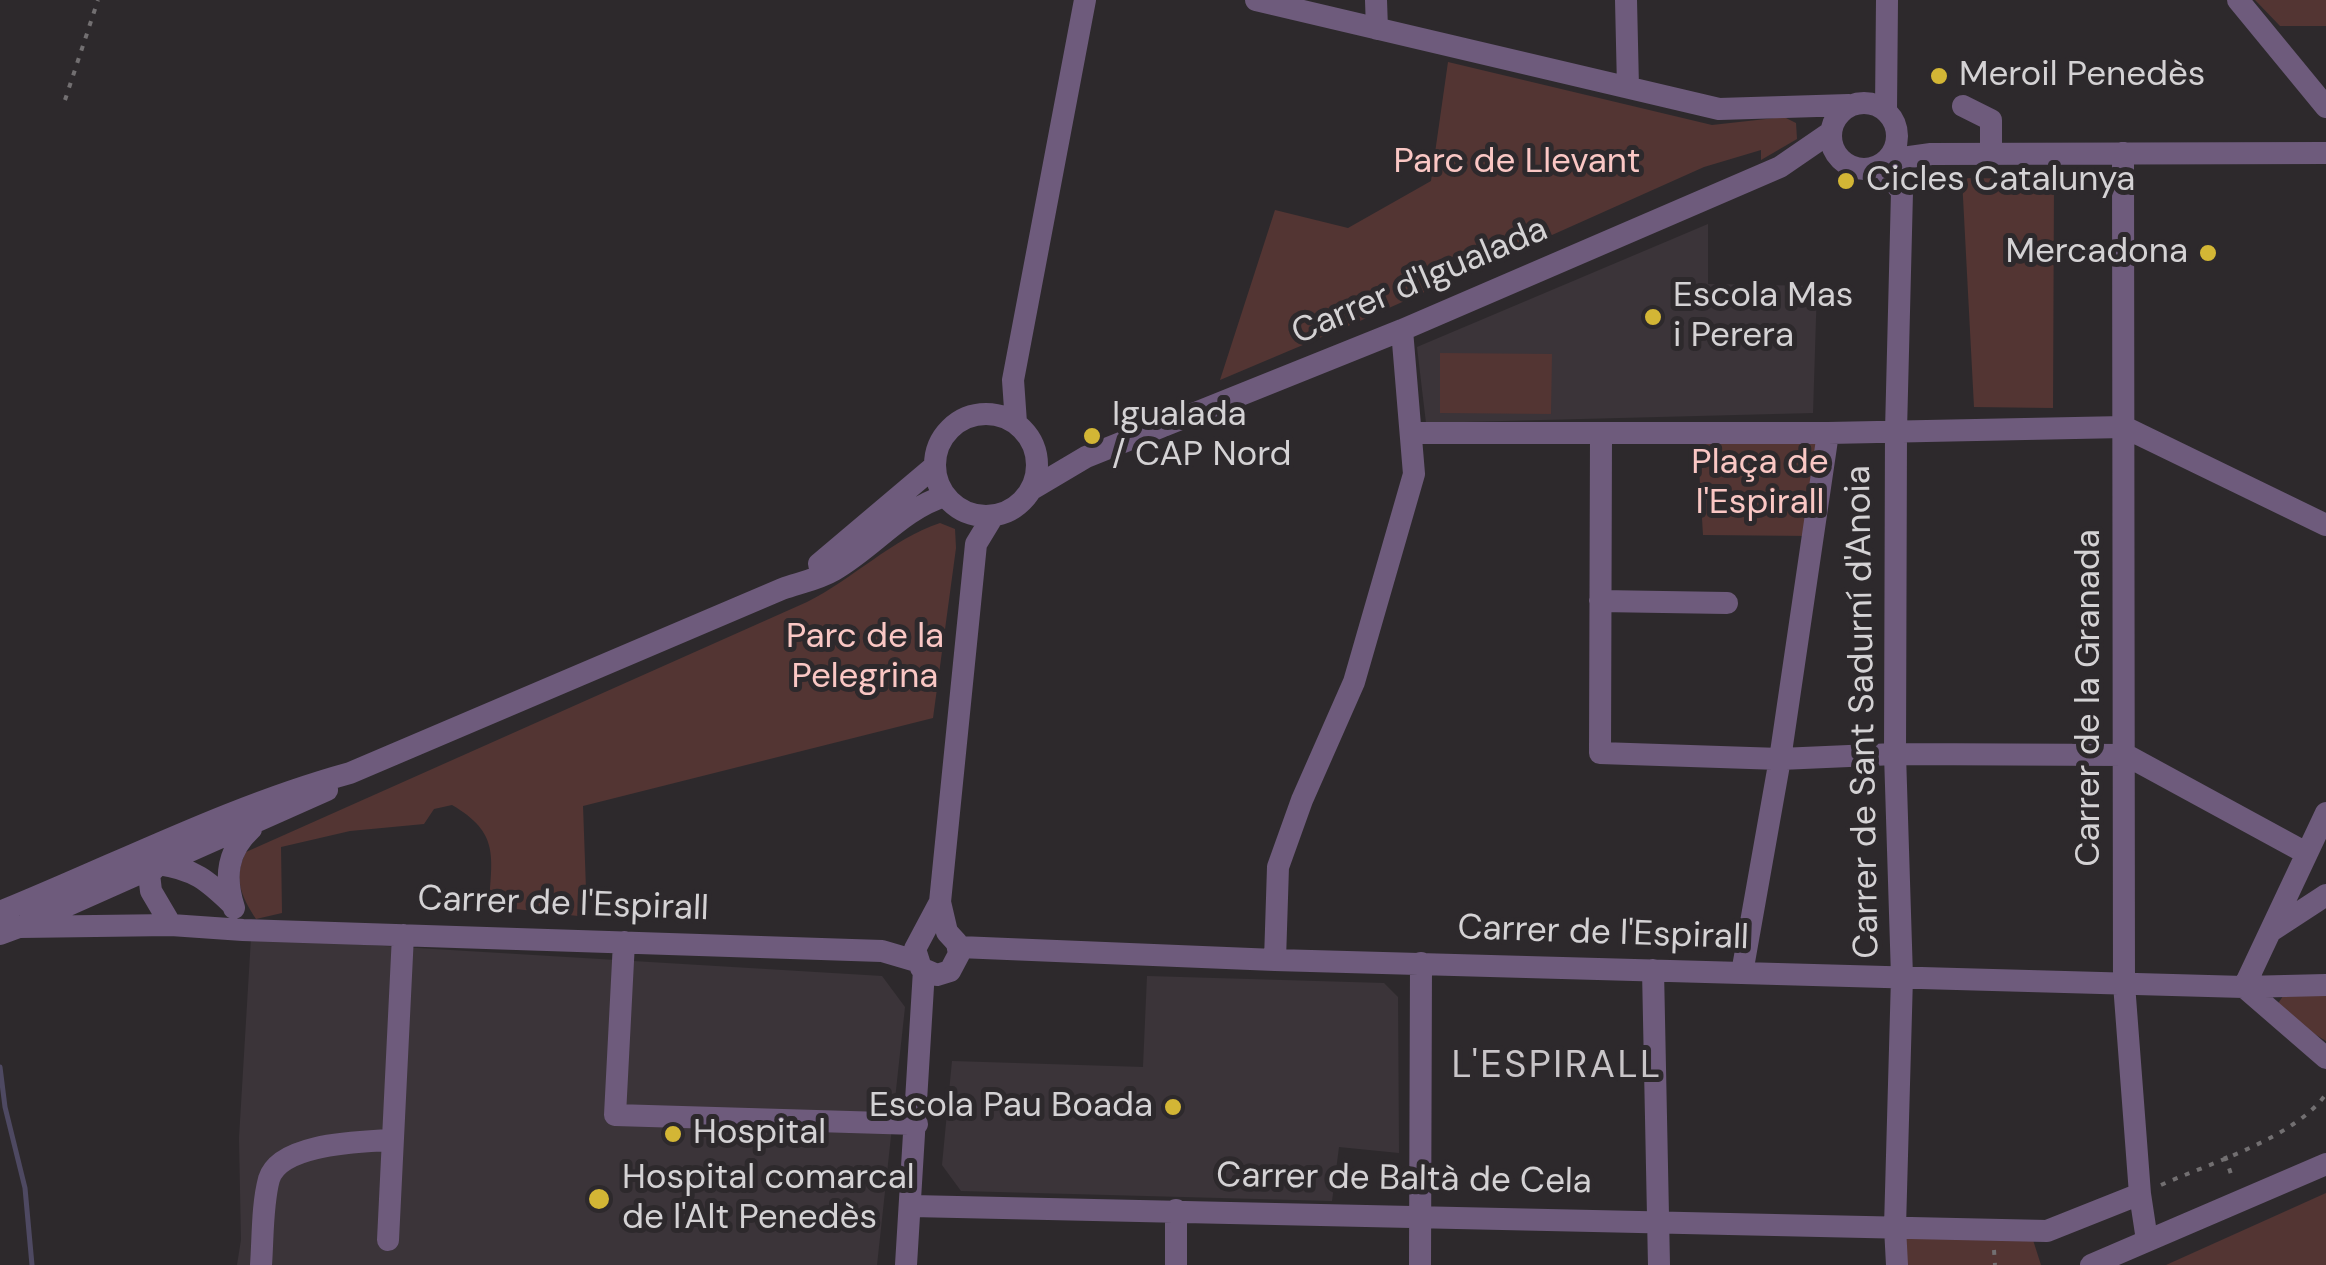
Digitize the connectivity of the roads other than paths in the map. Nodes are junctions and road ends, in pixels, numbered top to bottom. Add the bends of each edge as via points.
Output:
1 (1085, 0) edge
2 (1256, 0) edge
3 (1376, 0) edge
4 (1626, 0) edge
5 (1887, 0) edge
6 (2238, 0) edge
7 (1378, 29) junction
8 (1628, 87) junction
9 (1850, 105) junction
10 (1963, 106) dead end
11 (1800, 107) junction
12 (2326, 108) edge
13 (1886, 110) junction
14 (1831, 129) junction
15 (2326, 153) edge
16 (1990, 154) junction
17 (2123, 154) junction
18 (1889, 155) junction
19 (1838, 156) junction
20 (1780, 168) junction
21 (1402, 330) junction
22 (1013, 380) junction
23 (987, 413) junction
24 (1016, 423) junction
25 (2124, 426) junction
26 (1896, 431) junction
27 (1411, 433) junction
28 (1828, 433) junction
29 (1601, 434) junction
30 (1086, 458) junction
31 (1037, 459) junction
32 (934, 466) junction
33 (1032, 489) junction
34 (954, 503) junction
35 (993, 516) junction
36 (2326, 524) edge
37 (976, 544) junction
38 (782, 589) junction
39 (1600, 602) junction
40 (1727, 604) dead end
41 (1895, 754) junction
42 (2126, 755) junction
43 (1780, 759) junction
44 (350, 772) junction
45 (234, 812) junction
46 (2326, 814) edge
47 (258, 822) junction
48 (2316, 850) edge
49 (159, 864) junction
50 (83, 878) junction
51 (2326, 895) edge
52 (232, 904) junction
53 (6, 924) edge
54 (171, 924) junction
55 (243, 930) junction
56 (2271, 932) junction
57 (403, 935) junction
58 (624, 942) junction
59 (933, 951) junction
60 (1275, 960) junction
61 (1420, 963) junction
62 (1654, 970) junction
63 (1742, 973) junction
64 (1902, 977) junction
65 (2124, 984) junction
66 (2326, 985) edge
67 (2244, 987) junction
68 (2326, 1058) edge
69 (917, 1124) junction
70 (390, 1140) junction
71 (2326, 1164) edge
72 (2142, 1203) junction
73 (912, 1206) junction
74 (1176, 1210) junction
75 (1421, 1216) junction
76 (1659, 1220) junction
77 (1896, 1227) junction
78 (388, 1240) dead end
79 (2147, 1240) junction
80 (261, 1265) edge
81 (906, 1265) edge
82 (1176, 1265) edge
83 (1420, 1265) edge
84 (1659, 1265) edge
85 (1898, 1265) edge
86 (2091, 1265) edge

1 - 22 street
2 - 7 street
3 - 7 street
4 - 8 street
5 - 13 street
6 - 12 street
7 - 8 street
8 - 11 street via 1719,108
9 - 11 street
9 - 13 street via 1875,103
9 - 14 street
10 - 16 street via 1992,120
11 - 14 street
13 - 18 street via 1894,120
14 - 19 street
14 - 20 street, Carrer d'Igualada
15 - 17 street
16 - 17 street
16 - 18 street
17 - 25 street, Carrer de la Granada
18 - 19 street via 1858,168
18 - 26 street, Carrer de Sant Sadurní d'Anoia via 1902,192
19 - 20 street, Carrer d'Igualada
20 - 21 street, Carrer d'Igualada
21 - 27 street
21 - 30 street, Carrer d'Igualada
22 - 23 street
22 - 24 street
23 - 24 street
23 - 32 street via 944,434
24 - 31 street
25 - 26 street
25 - 36 street
25 - 42 street, Carrer de la Granada
26 - 28 street
26 - 41 street, Carrer de Sant Sadurní d'Anoia
27 - 29 street
27 - 60 street via 1414,474 1354,682 1278,867
28 - 29 street
28 - 43 street
29 - 39 street
30 - 31 street, Carrer d'Igualada
30 - 33 street, Carrer d'Igualada
31 - 33 street
32 - 34 street
32 - 38 street
33 - 35 street
34 - 35 street
34 - 37 street
34 - 38 street via 911,511 832,572
35 - 37 street
37 - 59 street
38 - 44 street
39 - 40 street
39 - 43 street via 1600,752
41 - 42 street
41 - 43 street
41 - 64 street, Carrer de Sant Sadurní d'Anoia
42 - 48 street
42 - 65 street, Carrer de la Granada
43 - 63 street
44 - 45 street
44 - 47 street via 322,793
45 - 49 street via 221,829
45 - 50 street
46 - 48 street
47 - 49 street
47 - 52 street via 230,856
48 - 51 street via 2305,877 2312,890
48 - 56 street
49 - 50 street via 94,885
49 - 52 street via 186,868
49 - 53 street
49 - 54 street via 149,874 151,891
50 - 53 street
51 - 56 street
52 - 55 street
53 - 54 street, Carrer de l'Espirall
54 - 55 street, Carrer de l'Espirall
55 - 57 street, Carrer de l'Espirall
56 - 67 street
57 - 58 street, Carrer de l'Espirall
57 - 70 street
58 - 59 street, Carrer de l'Espirall
58 - 69 street via 615,1115
59 - 60 street, Carrer de l'Espirall
59 - 69 street
60 - 61 street, Carrer de l'Espirall
61 - 62 street, Carrer de l'Espirall
61 - 75 street
62 - 63 street, Carrer de l'Espirall
62 - 76 street
63 - 64 street, Carrer de l'Espirall
64 - 65 street, Carrer de l'Espirall
64 - 77 street, Carrer de Sant Sadurní d'Anoia
65 - 67 street, Carrer de l'Espirall
65 - 72 street, Carrer de la Granada
66 - 67 street, Carrer de l'Espirall
67 - 68 street
69 - 73 street
70 - 78 street
70 - 80 street via 325,1145 275,1168
71 - 79 street
72 - 77 street, Carrer de Baltà de Cela via 2049,1231
72 - 79 street, Carrer de la Granada
73 - 74 street, Carrer de Baltà de Cela
73 - 81 street
74 - 75 street, Carrer de Baltà de Cela
74 - 82 street
75 - 76 street, Carrer de Baltà de Cela
75 - 83 street
76 - 77 street, Carrer de Baltà de Cela
76 - 84 street
77 - 85 street, Carrer de Sant Sadurní d'Anoia
79 - 86 street

